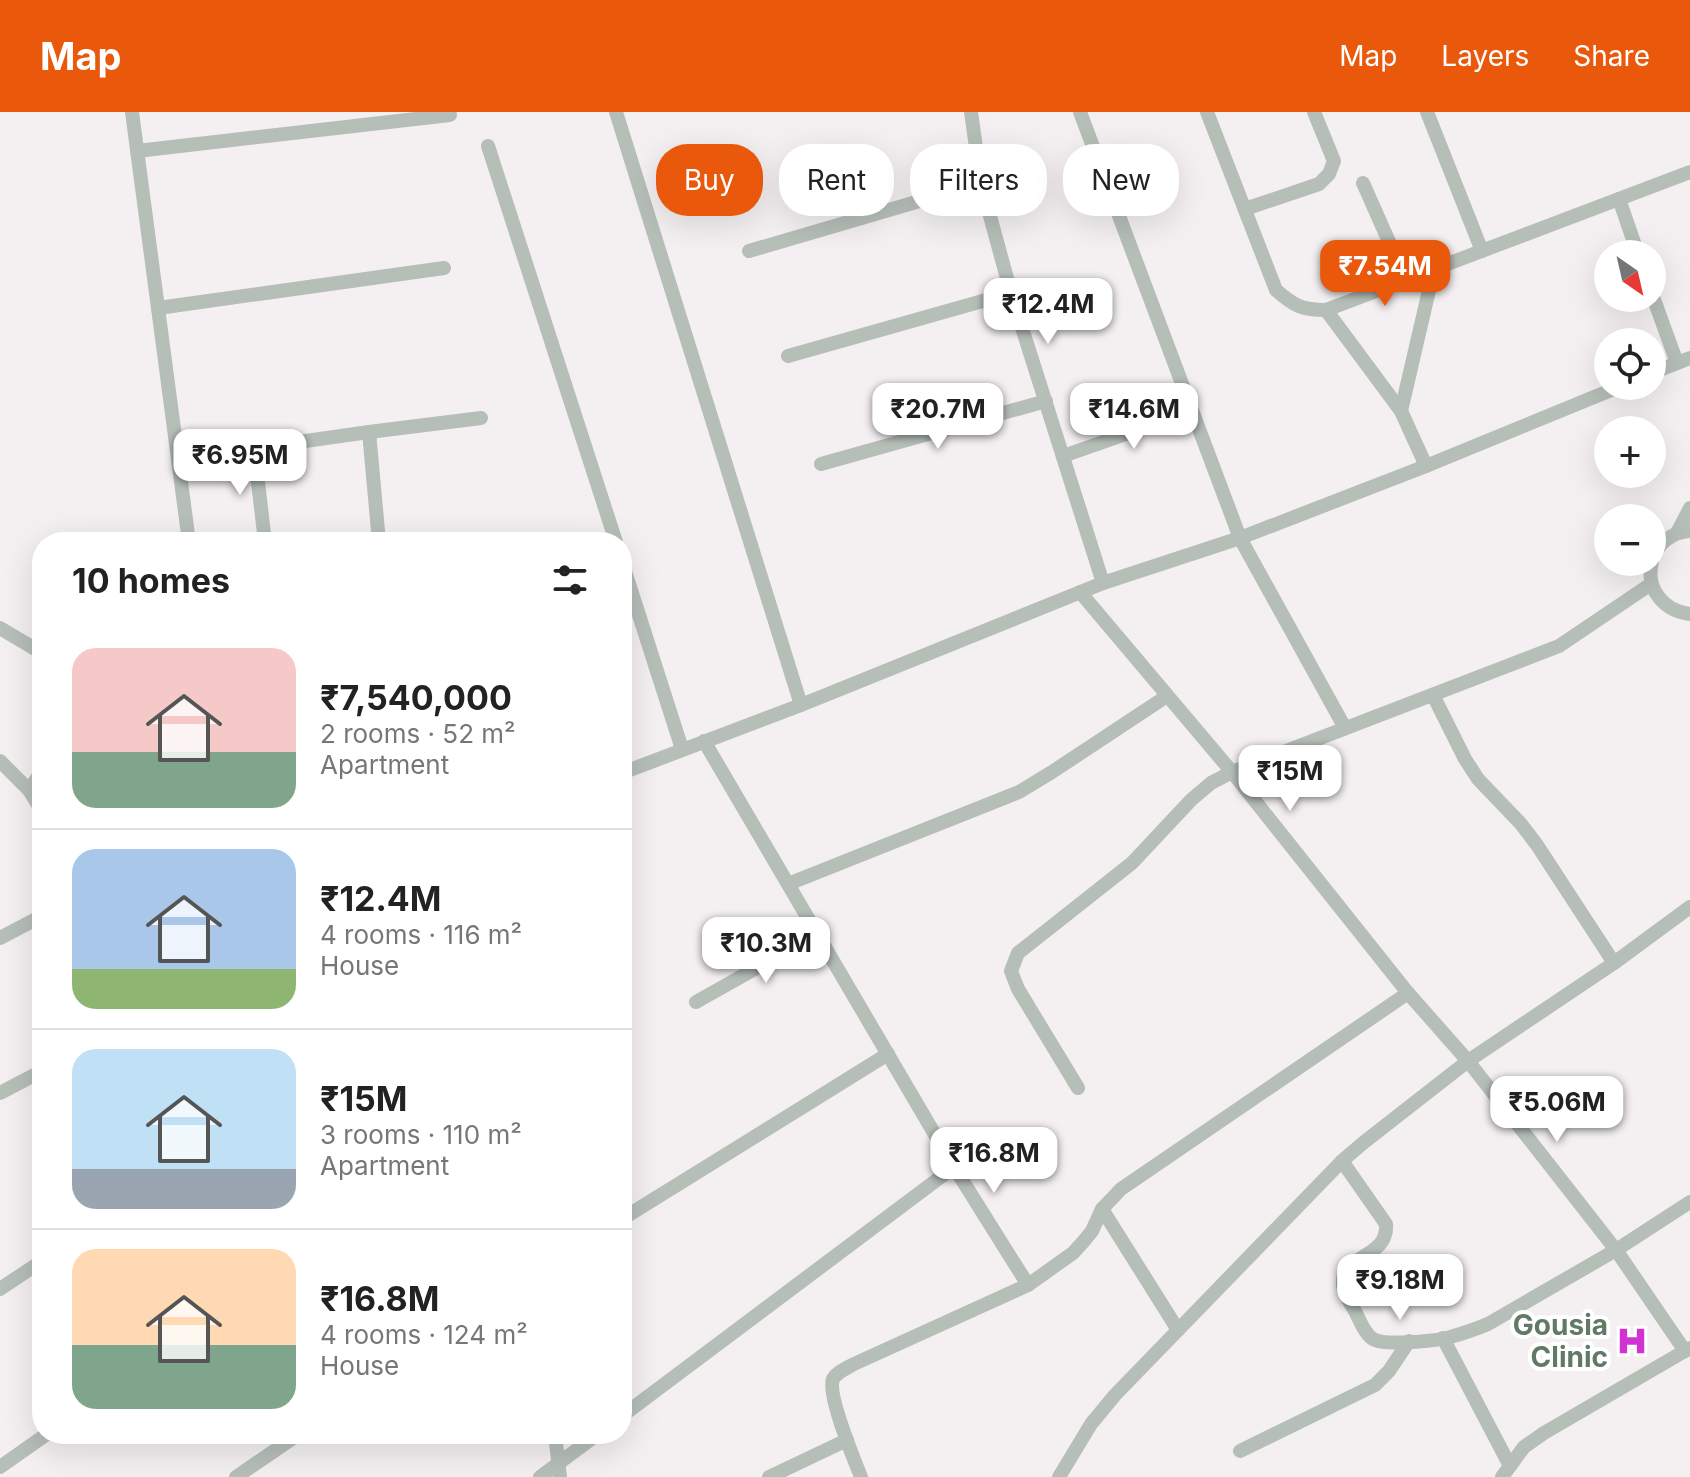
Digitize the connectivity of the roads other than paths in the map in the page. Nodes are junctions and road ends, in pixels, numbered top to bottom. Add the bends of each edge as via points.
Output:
1 (132, 112) edge
2 (616, 112) edge
3 (972, 112) edge
4 (1080, 112) edge
5 (1207, 112) edge
6 (1314, 112) edge
7 (1427, 112) edge
8 (450, 115) dead end
9 (976, 144) edge
10 (488, 146) dead end
11 (137, 151) junction
12 (1690, 172) edge
13 (1363, 183) dead end
14 (1619, 199) junction
15 (910, 204) edge
16 (1245, 209) junction
17 (990, 216) edge
18 (1633, 240) edge
19 (749, 251) dead end
20 (1482, 251) junction
21 (444, 268) dead end
22 (1434, 269) junction
23 (1406, 280) junction
24 (1011, 293) junction
25 (158, 308) junction
26 (1326, 310) junction
27 (1660, 312) edge
28 (788, 356) dead end
29 (1683, 361) edge
30 (1594, 397) edge
31 (1046, 401) junction
32 (1192, 411) junction
33 (1401, 411) junction
34 (481, 418) dead end
35 (369, 432) junction
36 (254, 448) junction
37 (1063, 456) junction
38 (178, 459) junction
39 (821, 464) dead end
40 (1426, 466) junction
41 (1690, 508) edge
42 (1684, 531) edge
43 (188, 532) edge
44 (264, 532) edge
45 (378, 532) edge
46 (613, 532) edge
47 (1240, 538) junction
48 (1666, 540) edge
49 (1650, 576) edge
50 (1103, 583) junction
51 (1651, 584) junction
52 (1080, 592) junction
53 (632, 593) edge
54 (1690, 614) edge
55 (0, 628) edge
56 (32, 647) edge
57 (1433, 695) junction
58 (1167, 696) junction
59 (801, 705) junction
60 (1345, 728) junction
61 (704, 741) junction
62 (682, 749) junction
63 (0, 761) edge
64 (632, 769) edge
65 (1232, 772) junction
66 (32, 786) edge
67 (29, 790) junction
68 (32, 795) edge
69 (788, 884) junction
70 (1690, 907) edge
71 (32, 921) edge
72 (817, 934) junction
73 (0, 938) edge
74 (1614, 963) junction
75 (1408, 993) junction
76 (696, 1002) dead end
77 (888, 1054) junction
78 (1468, 1061) junction
79 (32, 1076) edge
80 (1078, 1088) dead end
81 (0, 1093) edge
82 (1342, 1161) junction
83 (954, 1167) junction
84 (1690, 1202) edge
85 (1102, 1209) junction
86 (632, 1213) edge
87 (1616, 1250) junction
88 (32, 1268) edge
89 (1028, 1285) junction
90 (0, 1289) edge
91 (1178, 1330) junction
92 (1443, 1338) junction
93 (1409, 1341) junction
94 (1688, 1350) edge
95 (632, 1408) edge
96 (847, 1440) junction
97 (33, 1444) edge
98 (284, 1444) edge
99 (556, 1444) edge
100 (587, 1444) edge
101 (1240, 1451) dead end
102 (0, 1467) edge
103 (559, 1470) edge
104 (1506, 1472) edge
105 (236, 1477) edge
106 (540, 1477) edge
107 (769, 1477) edge
108 (861, 1477) edge
109 (1059, 1477) edge

1 - 11 street
2 - 59 street
3 - 9 street
4 - 32 street
5 - 16 street
6 - 16 street via 1334,161 1329,174 1319,184
7 - 20 street
8 - 11 street
10 - 46 street
11 - 25 street
12 - 14 street
13 - 23 street
14 - 18 street
14 - 20 street
15 - 19 street
16 - 26 street via 1276,290 1292,304
17 - 24 street
20 - 22 street
21 - 25 street
22 - 23 street
22 - 33 street
23 - 26 street
24 - 28 street
24 - 31 street
25 - 38 street
26 - 33 street
27 - 29 street
30 - 40 street
31 - 37 street
31 - 39 street
32 - 37 street
32 - 47 street
33 - 40 street
34 - 35 street
35 - 36 street
35 - 45 street
36 - 38 street
36 - 44 street
37 - 50 street
38 - 43 street
40 - 47 street
41 - 42 street
42 - 48 street
47 - 50 street
47 - 60 street
49 - 51 street
50 - 52 street
51 - 54 street via 1668,607
51 - 57 street via 1559,646
52 - 58 street
52 - 59 street
53 - 62 street
55 - 56 street
57 - 60 street
57 - 74 street via 1478,779 1537,845
58 - 65 street
58 - 69 street via 1019,792
59 - 61 street
60 - 65 street
61 - 62 street
61 - 69 street
62 - 64 street
63 - 67 street
65 - 75 street
65 - 80 street via 1211,783 1132,863 1018,953 1011,971 1018,989
66 - 67 street
67 - 68 street
69 - 72 street
70 - 74 street
71 - 73 street
72 - 76 street
72 - 77 street
74 - 78 street
75 - 78 street
75 - 85 street via 1121,1189
77 - 83 street
77 - 86 street
78 - 82 street
78 - 87 street
79 - 81 street
82 - 91 street
82 - 93 street via 1386,1224 1387,1234 1381,1245 1348,1268 1344,1290 1373,1339
83 - 89 street
83 - 95 street
84 - 87 street
85 - 89 street via 1073,1253
85 - 91 street
87 - 92 street via 1488,1324
87 - 94 street
88 - 90 street
89 - 96 street via 841,1371 833,1379 833,1396
91 - 109 street via 1091,1424
92 - 93 street
92 - 104 street
93 - 101 street via 1375,1385
94 - 104 street via 1544,1433 1524,1447
96 - 107 street
96 - 108 street
97 - 102 street
98 - 105 street
99 - 103 street
100 - 103 street
103 - 106 street

